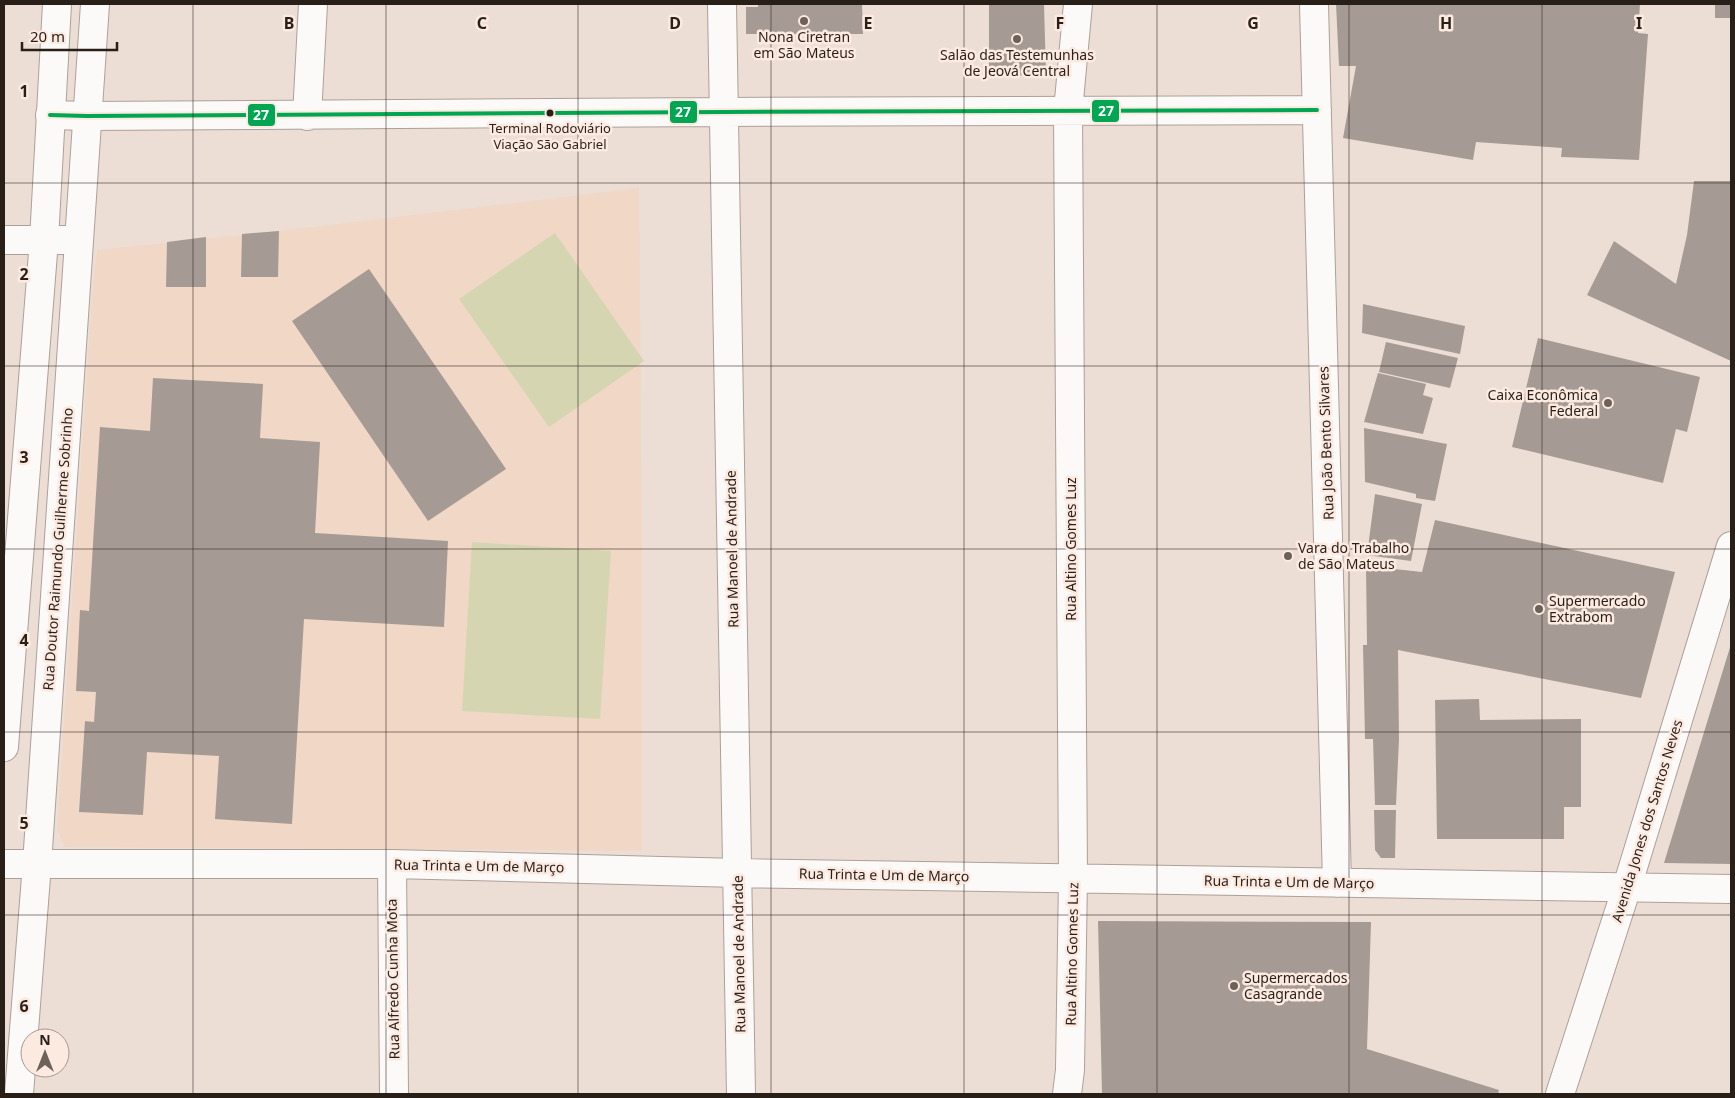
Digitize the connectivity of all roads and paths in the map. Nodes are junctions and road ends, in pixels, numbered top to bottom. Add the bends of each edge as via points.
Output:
1 (57, 4) edge
2 (95, 4) edge
3 (313, 4) edge
4 (722, 4) edge
5 (1078, 4) edge
6 (1314, 4) edge
7 (1068, 110) junction
8 (1317, 110) junction
9 (724, 112) junction
10 (50, 115) junction
11 (86, 116) junction
12 (307, 116) junction
13 (4, 240) edge
14 (44, 240) junction
15 (78, 240) junction
16 (1731, 546) edge
17 (4, 747) edge
18 (4, 864) edge
19 (38, 864) junction
20 (392, 864) junction
21 (738, 873) junction
22 (1073, 878) junction
23 (1337, 883) junction
24 (1627, 887) junction
25 (1731, 889) edge
26 (19, 1094) edge
27 (394, 1094) edge
28 (741, 1094) edge
29 (1067, 1094) edge
30 (1560, 1094) edge

1 - 10 street
2 - 11 street, Rua Doutor Raimundo Guilherme Sobrinho
3 - 12 street
4 - 9 street, Rua Manoel de Andrade
5 - 7 street, Rua Altino Gomes Luz
6 - 8 street, Rua João Bento Silvares
7 - 8 street
7 - 9 street
7 - 22 street, Rua Altino Gomes Luz
8 - 23 street, Rua João Bento Silvares
9 - 12 street
9 - 21 street, Rua Manoel de Andrade
10 - 11 street
10 - 14 street
11 - 12 street
11 - 15 street, Rua Doutor Raimundo Guilherme Sobrinho
13 - 14 street
14 - 15 street
14 - 17 street
15 - 19 street, Rua Doutor Raimundo Guilherme Sobrinho
16 - 24 street, Avenida Jones dos Santos Neves
18 - 19 street, Rua Trinta e Um de Março
19 - 20 street, Rua Trinta e Um de Março
19 - 26 street, Rua Doutor Raimundo Guilherme Sobrinho
20 - 21 street, Rua Trinta e Um de Março
20 - 27 street, Rua Alfredo Cunha Mota
21 - 22 street, Rua Trinta e Um de Março
21 - 28 street, Rua Manoel de Andrade
22 - 23 street, Rua Trinta e Um de Março
22 - 29 street, Rua Altino Gomes Luz
23 - 24 street, Rua Trinta e Um de Março
24 - 25 street, Rua Trinta e Um de Março
24 - 30 street, Avenida Jones dos Santos Neves

